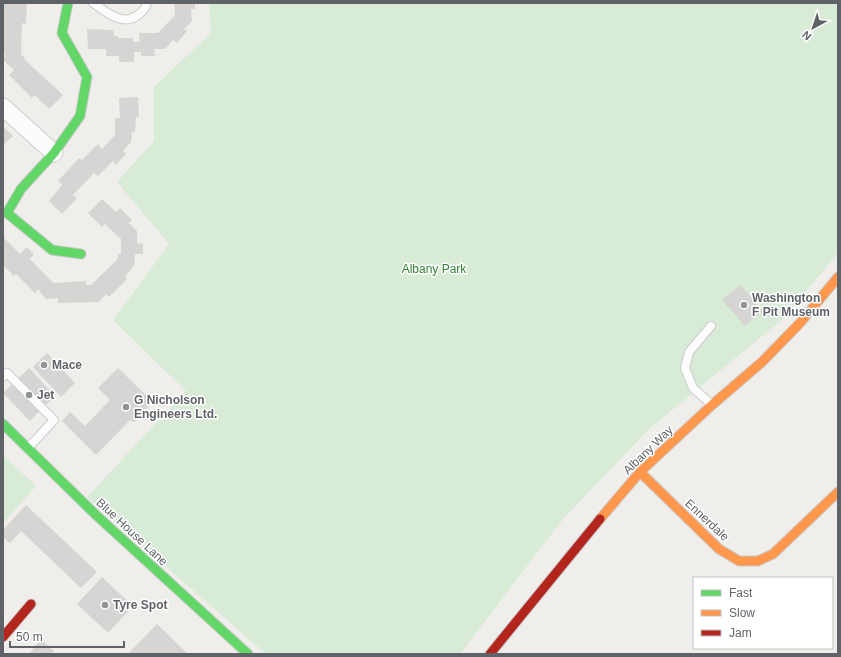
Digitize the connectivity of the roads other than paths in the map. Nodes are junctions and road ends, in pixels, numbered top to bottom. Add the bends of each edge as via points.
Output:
1 (68, 3) edge
2 (93, 3) edge
3 (148, 3) edge
4 (3, 107) edge
5 (54, 153) junction
6 (80, 254) dead end
7 (838, 277) edge
8 (711, 326) dead end
9 (3, 377) edge
10 (712, 405) junction
11 (3, 424) edge
12 (28, 449) junction
13 (640, 472) junction
14 (838, 492) edge
15 (31, 604) dead end
16 (3, 637) edge
17 (248, 654) edge
18 (491, 654) edge

1 - 5 street via 62,33 87,77 80,116
2 - 3 lane via 116,18 132,20
4 - 5 street
5 - 6 street via 21,189 7,213 52,250
7 - 10 street, Albany Way via 800,323 762,362
8 - 10 lane via 689,352 685,368 693,388
9 - 12 lane via 7,373 54,420
10 - 13 street, Albany Way
11 - 12 street, Blue House Lane
12 - 17 street, Blue House Lane
13 - 14 street, Ennerdale via 719,549 739,561 758,561 773,554
13 - 18 street, Albany Way
15 - 16 street

